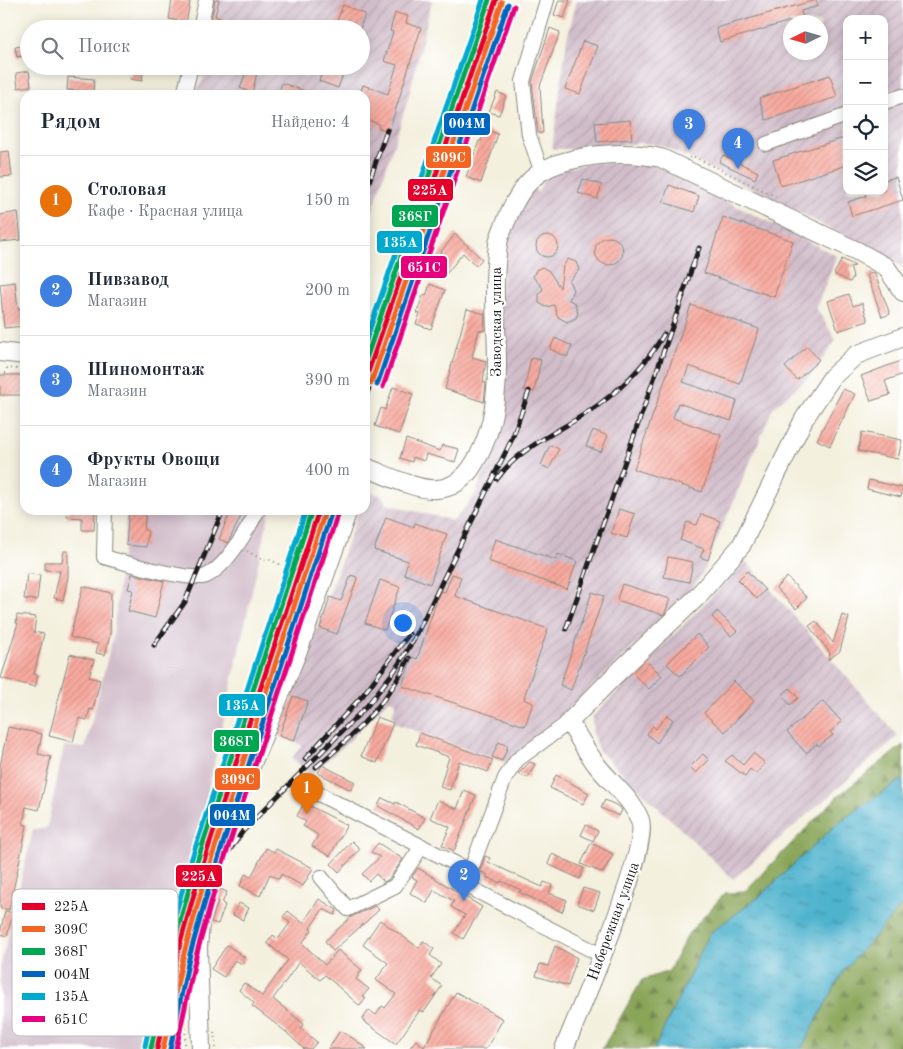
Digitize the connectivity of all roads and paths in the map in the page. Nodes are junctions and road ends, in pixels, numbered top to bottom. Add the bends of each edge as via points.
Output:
1 (206, 0) edge
2 (547, 0) edge
3 (202, 20) edge
4 (189, 75) edge
5 (185, 90) edge
6 (903, 96) edge
7 (888, 101) edge
8 (843, 116) edge
9 (766, 144) dead end
10 (685, 160) dead end
11 (541, 170) junction
12 (778, 199) dead end
13 (903, 292) edge
14 (903, 337) edge
15 (0, 352) edge
16 (20, 354) edge
17 (20, 369) edge
18 (0, 373) edge
19 (370, 469) edge
20 (105, 515) edge
21 (255, 515) edge
22 (346, 515) edge
23 (236, 544) junction
24 (299, 609) dead end
25 (569, 722) junction
26 (305, 787) dead end
27 (422, 846) junction
28 (470, 870) junction
29 (321, 877) dead end
30 (601, 955) junction
31 (212, 1029) dead end
32 (201, 1049) edge
33 (216, 1049) edge
34 (564, 1049) edge

1 - 3 street
2 - 11 street via 523,81 529,135
4 - 5 street
6 - 7 street
8 - 9 street
10 - 12 path via 692,156 773,193
11 - 13 main road, Заводская улица via 585,157 642,155 661,158 857,250 886,267
11 - 19 main road, Заводская улица via 528,180 517,196 499,240 493,292 496,390 488,435 479,456 468,474 453,485 436,489 414,485
14 - 25 main road via 856,355 832,377 804,419 741,546 696,598
15 - 16 main road
17 - 18 path via 7,368 6,373
20 - 23 street via 104,557 187,577 205,576 223,564
21 - 23 street
22 - 32 main road via 301,643 214,857 201,913 198,947
23 - 24 path via 263,560 268,559 295,571 303,592
25 - 28 street via 517,760 509,772
25 - 30 main road, Набережная улица via 596,765 634,806 642,823 630,882
26 - 27 street
27 - 28 street
27 - 29 street via 396,886 348,909
28 - 30 street via 465,885
30 - 34 main road, Набережная улица
31 - 33 path via 216,1033

